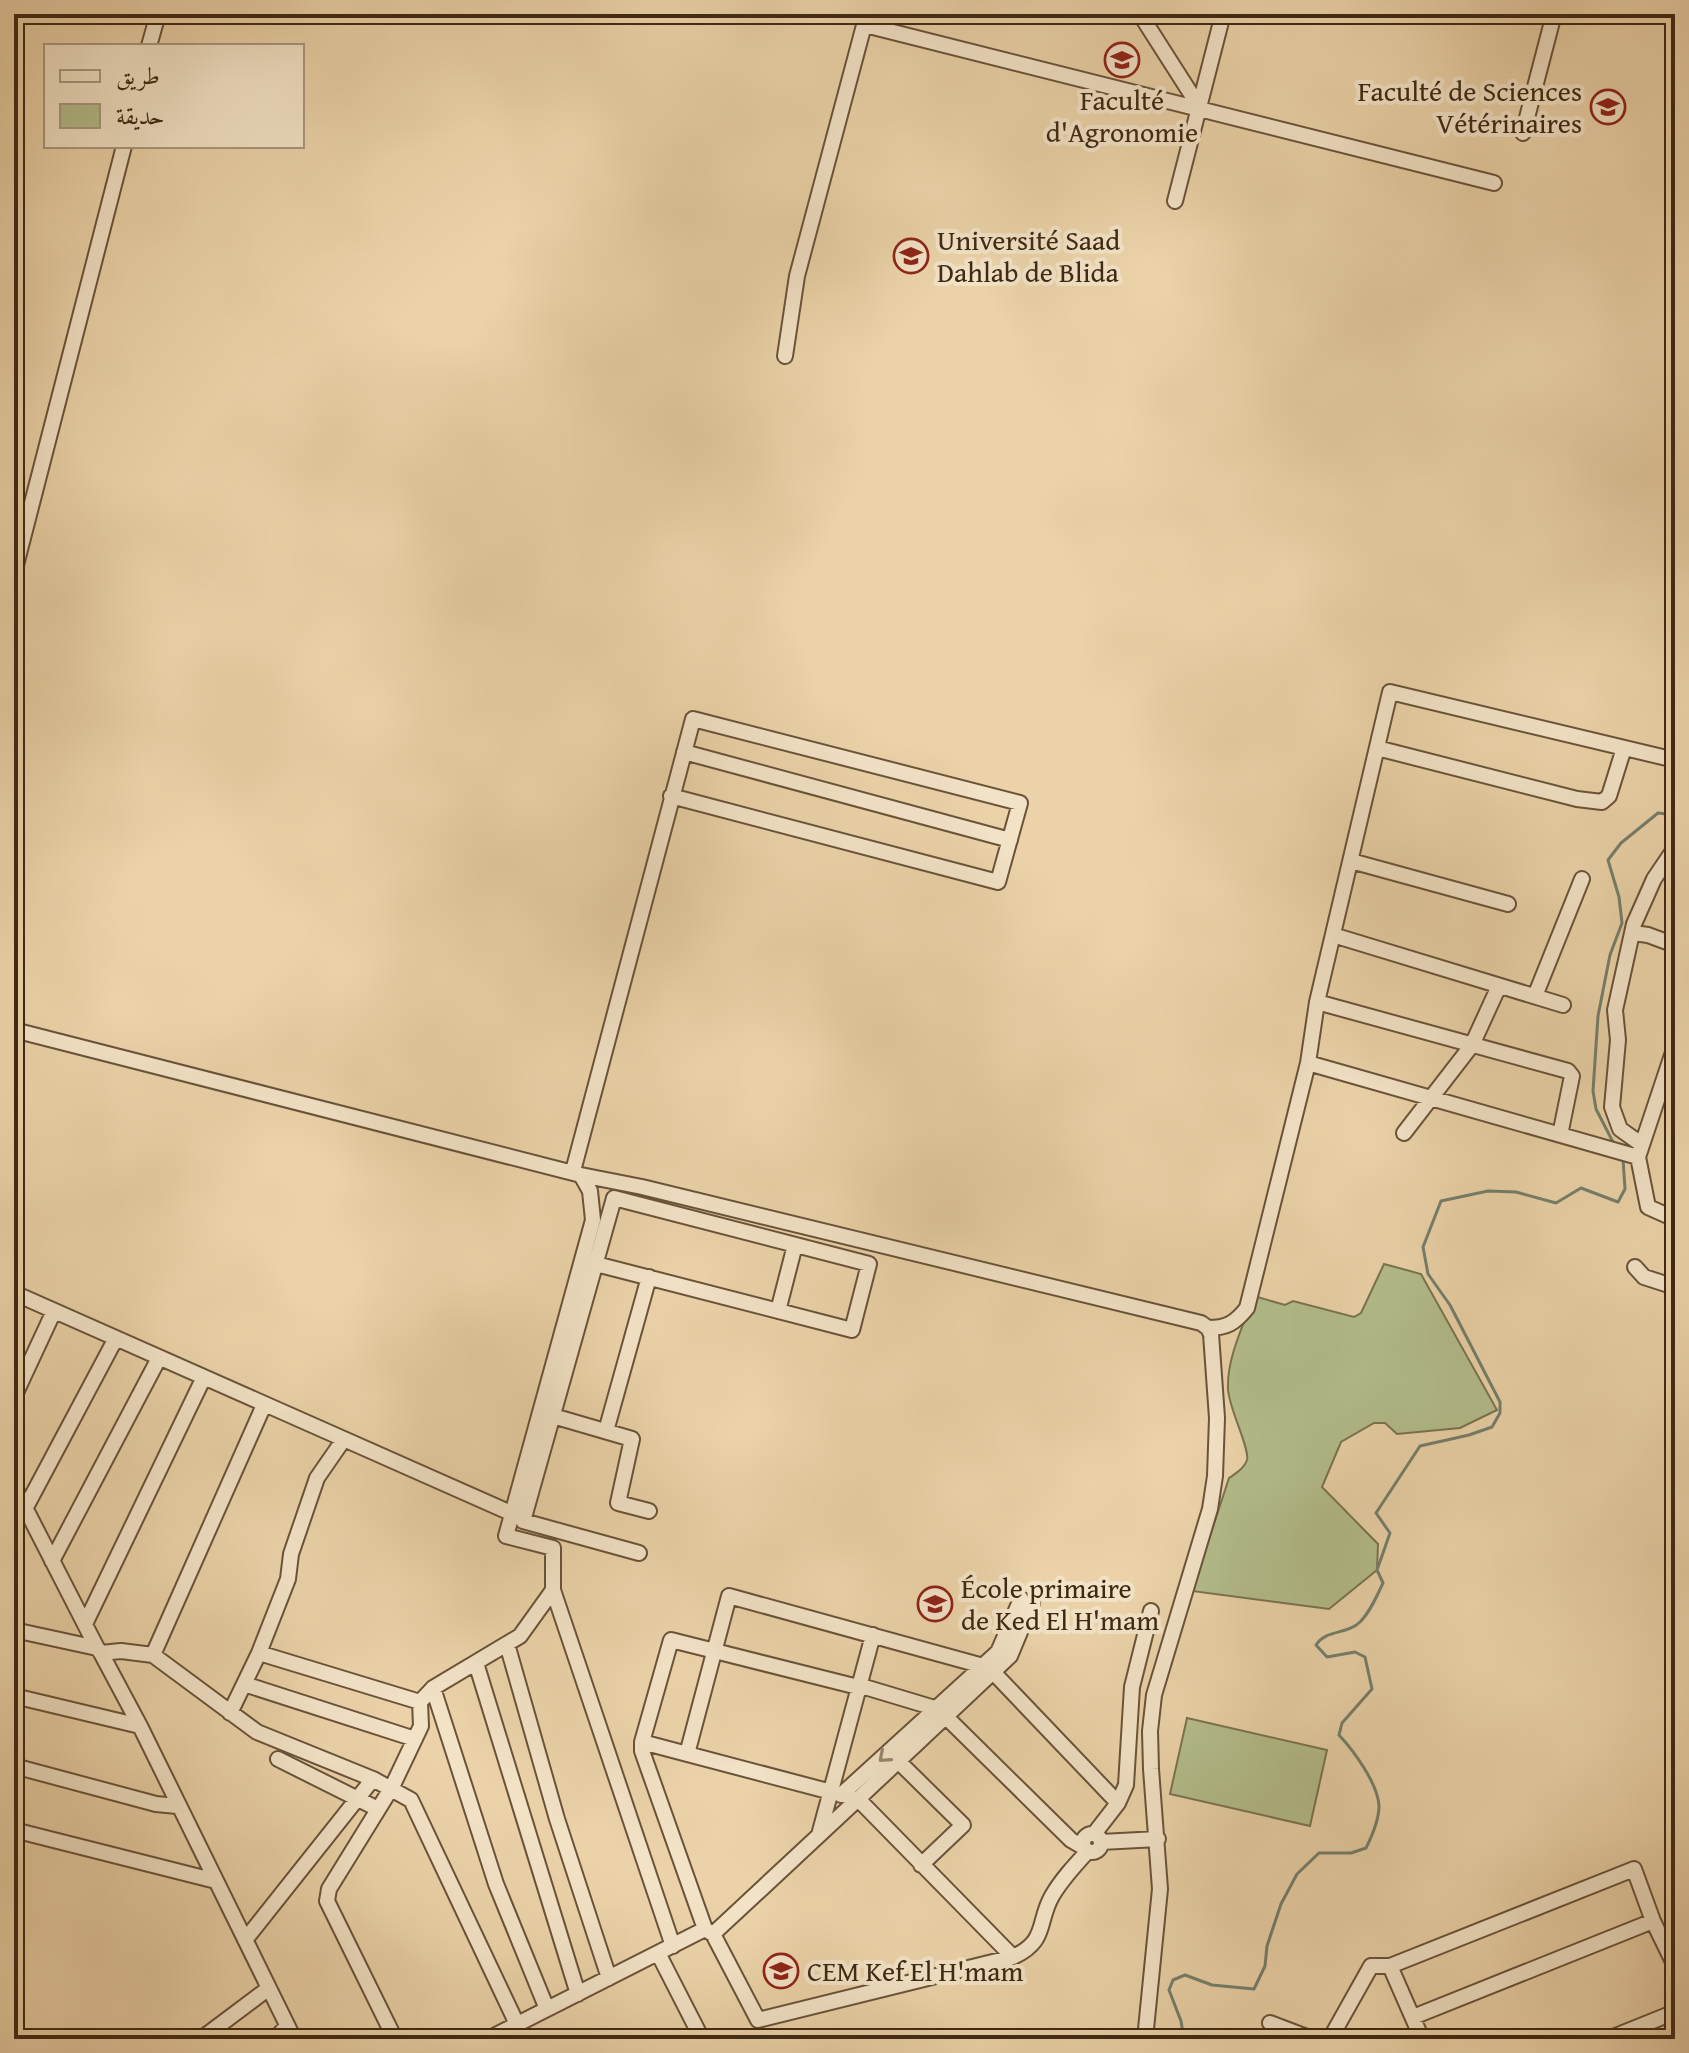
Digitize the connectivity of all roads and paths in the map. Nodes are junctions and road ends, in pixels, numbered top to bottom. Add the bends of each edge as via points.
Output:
1 (158, 14) edge
2 (1140, 14) edge
3 (1223, 14) edge
4 (1554, 14) edge
5 (866, 20) edge
6 (150, 44) edge
7 (1200, 108) junction
8 (1523, 133) dead end
9 (123, 148) edge
10 (1494, 183) dead end
11 (1175, 201) dead end
12 (785, 356) dead end
13 (14, 573) edge
14 (1377, 748) junction
15 (1624, 748) junction
16 (684, 752) junction
17 (1675, 760) edge
18 (671, 796) junction
19 (1010, 840) junction
20 (1675, 848) edge
21 (1351, 861) junction
22 (1582, 879) dead end
23 (1508, 904) dead end
24 (1633, 933) junction
25 (1333, 935) junction
26 (1675, 945) edge
27 (1499, 986) junction
28 (1535, 996) junction
29 (1317, 1002) junction
30 (1563, 1005) dead end
31 (14, 1030) edge
32 (1472, 1045) junction
33 (1675, 1046) edge
34 (1308, 1063) junction
35 (1431, 1098) junction
36 (1404, 1133) dead end
37 (1560, 1135) junction
38 (1639, 1150) junction
39 (577, 1173) junction
40 (598, 1187) junction
41 (614, 1198) junction
42 (1675, 1219) edge
43 (795, 1245) junction
44 (596, 1264) junction
45 (1635, 1267) dead end
46 (649, 1277) junction
47 (1675, 1287) edge
48 (14, 1293) edge
49 (54, 1311) junction
50 (778, 1311) junction
51 (1208, 1328) junction
52 (116, 1338) junction
53 (159, 1358) junction
54 (204, 1377) junction
55 (14, 1397) edge
56 (264, 1405) junction
57 (553, 1416) junction
58 (606, 1431) junction
59 (344, 1439) junction
60 (14, 1486) edge
61 (25, 1509) junction
62 (649, 1511) dead end
63 (511, 1513) junction
64 (639, 1553) dead end
65 (52, 1561) junction
66 (553, 1590) junction
67 (1027, 1601) dead end
68 (1151, 1611) dead end
69 (85, 1624) junction
70 (14, 1630) edge
71 (873, 1635) junction
72 (507, 1644) junction
73 (99, 1650) junction
74 (714, 1650) junction
75 (259, 1653) junction
76 (153, 1655) junction
77 (476, 1663) junction
78 (988, 1669) junction
79 (244, 1684) junction
80 (858, 1686) junction
81 (433, 1688) junction
82 (14, 1696) edge
83 (420, 1702) junction
84 (942, 1712) junction
85 (230, 1713) junction
86 (140, 1726) junction
87 (415, 1739) junction
88 (642, 1742) junction
89 (687, 1754) junction
90 (278, 1759) dead end
91 (899, 1762) junction
92 (14, 1766) edge
93 (373, 1779) junction
94 (392, 1787) junction
95 (835, 1794) junction
96 (358, 1799) junction
97 (858, 1799) junction
98 (1118, 1803) junction
99 (177, 1806) junction
100 (378, 1809) junction
101 (14, 1830) edge
102 (819, 1835) junction
103 (1098, 1838) junction
104 (1158, 1839) junction
105 (1086, 1849) junction
106 (921, 1865) junction
107 (216, 1881) junction
108 (1653, 1921) junction
109 (709, 1931) junction
110 (245, 1940) junction
111 (673, 1946) junction
112 (658, 1953) junction
113 (1013, 1957) junction
114 (1390, 1966) junction
115 (1675, 1966) edge
116 (609, 1978) junction
117 (269, 1988) junction
118 (578, 1994) junction
119 (547, 2009) junction
120 (1675, 2012) edge
121 (1413, 2017) junction
122 (1270, 2023) dead end
123 (516, 2025) junction
124 (291, 2032) edge
125 (699, 2038) edge
126 (201, 2039) edge
127 (275, 2039) edge
128 (395, 2039) edge
129 (488, 2039) edge
130 (524, 2039) edge
131 (1145, 2039) edge
132 (1312, 2039) edge
133 (1330, 2039) edge
134 (1422, 2039) edge
135 (1608, 2039) edge

1 - 6 street
2 - 7 street
3 - 7 street
4 - 8 street
5 - 7 street
5 - 12 street via 797,276
7 - 10 street
7 - 11 street
9 - 13 street
14 - 15 street via 1602,802 1609,796
14 - 15 street via 1390,692
14 - 21 street
15 - 17 street
16 - 18 street
16 - 19 street
16 - 19 street via 693,719 1020,803
18 - 19 street via 998,882
18 - 39 street
20 - 24 street via 1654,879
21 - 23 street
21 - 25 street
22 - 28 street
24 - 26 street
24 - 38 street via 1615,1010 1612,1107 1620,1129
25 - 27 street
25 - 29 street
27 - 28 street
27 - 32 street
28 - 30 street
29 - 32 street
29 - 34 street
31 - 39 street
32 - 35 street
32 - 37 street via 1571,1073
33 - 38 street
34 - 35 street
34 - 51 street via 1247,1308 1236,1322
35 - 36 street
35 - 37 street
37 - 38 street
38 - 42 street via 1648,1207
39 - 40 street
40 - 41 street
40 - 51 street via 642,1187
40 - 63 street
41 - 43 street
41 - 44 street
43 - 50 street
43 - 50 street via 869,1264 852,1330
44 - 46 street
44 - 57 street
45 - 47 street via 1644,1277
46 - 50 street
46 - 58 street
48 - 49 street
49 - 52 street
49 - 55 street
51 - 104 street via 1217,1418 1215,1476 1210,1509 1154,1695 1151,1769
52 - 53 street
52 - 61 street
53 - 54 street
53 - 65 street
54 - 56 street
54 - 69 street
56 - 59 street
56 - 76 street
57 - 58 street
57 - 64 street via 523,1521
58 - 62 street via 632,1439 618,1503
59 - 63 street
59 - 75 street via 317,1478 291,1554 288,1579
60 - 61 street
61 - 65 street
63 - 66 street via 506,1536 553,1548
65 - 69 street
66 - 72 street via 520,1636
66 - 111 street
67 - 78 street via 1010,1656
68 - 98 street via 1132,1687 1126,1785
69 - 73 street
70 - 73 street
71 - 74 street via 729,1596
71 - 78 street
71 - 80 street
72 - 77 street
72 - 116 street
73 - 76 street
73 - 86 street
74 - 80 street
74 - 88 street via 671,1640
74 - 89 street
75 - 79 street
75 - 83 street
76 - 85 street
77 - 81 street
77 - 118 street
78 - 84 street
78 - 98 street
79 - 85 street
79 - 87 street
80 - 84 street
80 - 95 street
81 - 83 street
81 - 119 street via 496,1884
82 - 86 street
83 - 87 street via 421,1726
84 - 91 street
84 -> 95 street
84 - 105 street
85 - 93 street via 257,1732
86 - 99 street
87 - 94 street
88 - 89 street
88 - 109 street
89 - 95 street
90 - 96 street
91 - 97 street
91 - 106 street via 963,1825
92 - 99 street
93 - 94 street
93 - 96 street
94 - 100 street
94 - 123 street via 411,1800
95 - 97 street
95 - 102 street
96 - 100 street
96 - 110 street
97 - 102 street
97 - 106 street
98 - 103 street
99 - 107 street
100 - 128 street via 329,1889 327,1901
101 - 107 street
102 - 109 street
103 - 104 street
103 - 105 street via 1084,1838
104 - 131 street via 1160,1889
105 - 113 street via 1053,1895 1040,1935
106 - 113 street
107 - 110 street
108 - 114 street via 1634,1869
108 - 115 street
108 - 121 street
109 - 111 street
109 - 113 street via 758,2020
110 - 117 street
111 - 112 street
112 - 116 street
112 - 125 street
114 - 121 street
114 - 133 street via 1371,1966
116 - 118 street
117 - 124 street
117 - 126 street
118 - 119 street
119 - 123 street
120 - 135 street
121 - 134 street
122 - 132 street
123 - 129 street
123 - 130 street
124 - 127 street

